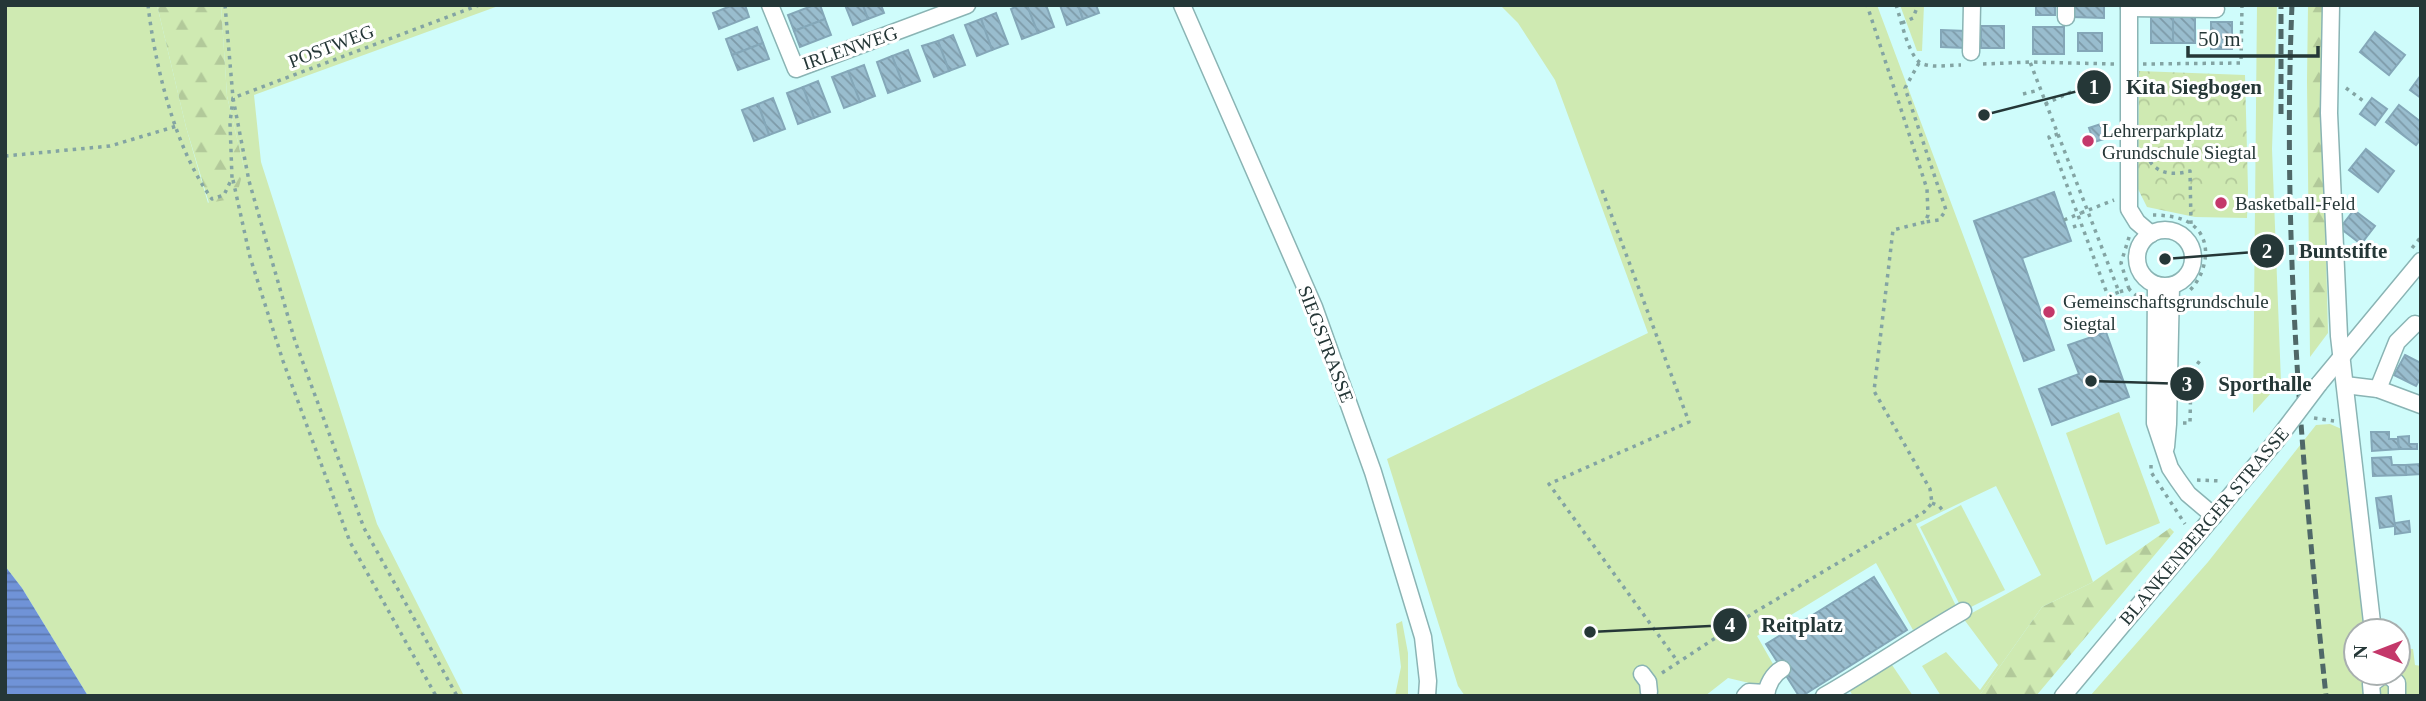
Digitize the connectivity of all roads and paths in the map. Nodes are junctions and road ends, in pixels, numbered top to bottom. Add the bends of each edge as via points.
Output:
1 (148, 5) edge
2 (225, 5) edge
3 (479, 5) edge
4 (770, 5) edge
5 (967, 5) edge
6 (1182, 5) edge
7 (1867, 5) edge
8 (1896, 5) edge
9 (1918, 5) edge
10 (1972, 5) edge
11 (2242, 5) edge
12 (2331, 5) edge
13 (468, 7) edge
14 (2129, 7) edge
15 (2216, 9) dead end
16 (1902, 23) junction
17 (1973, 60) junction
18 (2030, 62) junction
19 (1919, 63) junction
20 (2128, 64) junction
21 (2330, 76) junction
22 (2118, 86) dead end
23 (2039, 90) junction
24 (2023, 94) dead end
25 (233, 98) junction
26 (2366, 103) dead end
27 (2045, 104) junction
28 (177, 127) junction
29 (2058, 134) junction
30 (2128, 142) junction
31 (5, 156) edge
32 (232, 178) junction
33 (1602, 190) dead end
34 (2116, 199) dead end
35 (2087, 211) junction
36 (2064, 219) dead end
37 (1925, 222) junction
38 (2191, 223) dead end
39 (2081, 224) junction
40 (2073, 227) dead end
41 (2151, 234) junction
42 (2421, 261) edge
43 (2163, 286) junction
44 (2119, 292) junction
45 (2144, 302) dead end
46 (2415, 324) dead end
47 (2342, 355) junction
48 (2345, 385) junction
49 (2378, 389) junction
50 (2421, 405) edge
51 (2311, 418) dead end
52 (2329, 419) dead end
53 (2150, 460) dead end
54 (1932, 503) junction
55 (1945, 513) dead end
56 (2214, 516) junction
57 (2186, 526) dead end
58 (1963, 611) dead end
59 (2372, 617) edge
60 (1678, 662) junction
61 (1782, 669) dead end
62 (1646, 688) edge
63 (1766, 694) edge
64 (436, 696) edge
65 (457, 696) edge
66 (1427, 696) edge
67 (1745, 696) edge
68 (1824, 696) edge
69 (2063, 696) edge

1 - 28 path via 153,47
2 - 25 path
3 - 13 path, POSTWEG
4 - 5 street, IRLENWEG via 796,69
6 - 66 street, SIEGSTRASSE via 1314,307 1373,472 1423,637
7 - 37 path via 1927,189
8 - 16 path
9 - 16 path via 1913,18
10 - 17 street
11 - 20 path via 2241,63
12 - 21 street
13 - 25 path, POSTWEG
14 - 15 street
14 - 20 street
16 - 19 path
17 - 18 path
17 - 19 path via 1931,66
18 - 20 path
18 - 23 path
19 - 37 path via 1905,88 1946,209 1939,220
20 - 30 street
21 - 26 path
21 - 47 street
22 - 27 path via 2084,86
23 - 24 path
23 - 27 path
25 - 32 path
25 - 65 path via 249,181 295,341 364,528
27 - 29 path
28 - 31 path via 110,146
28 - 32 path via 198,180 212,199 224,195
29 - 35 path
29 - 39 path via 2049,137
30 - 38 path via 2144,148 2161,172 2190,171
30 - 41 street via 2129,209
32 - 64 path via 250,257 350,542
33 - 60 path via 1689,422 1549,484
34 - 35 path
35 - 36 path, bridge
35 - 44 path
37 - 54 path via 1893,230 1874,391 1930,489
39 - 40 path
39 - 44 path via 2108,296
41 - 43 street via 2140,247 2138,264 2148,280
41 - 43 street via 2179,233 2194,257 2182,281
42 - 47 street, BLANKENBERGER STRASSE
43 - 56 street via 2165,453 2188,494
44 - 45 path via 2129,289
46 - 49 street via 2397,342
47 - 48 street
47 - 56 street, BLANKENBERGER STRASSE, bridge
48 - 49 street
48 - 59 street
49 - 50 street
51 - 52 path
53 - 57 path via 2151,472
54 - 55 path
54 - 60 path
56 - 69 street, BLANKENBERGER STRASSE
58 - 68 street
60 - 62 path
61 - 63 street via 1775,673
63 - 67 street via 1749,692

